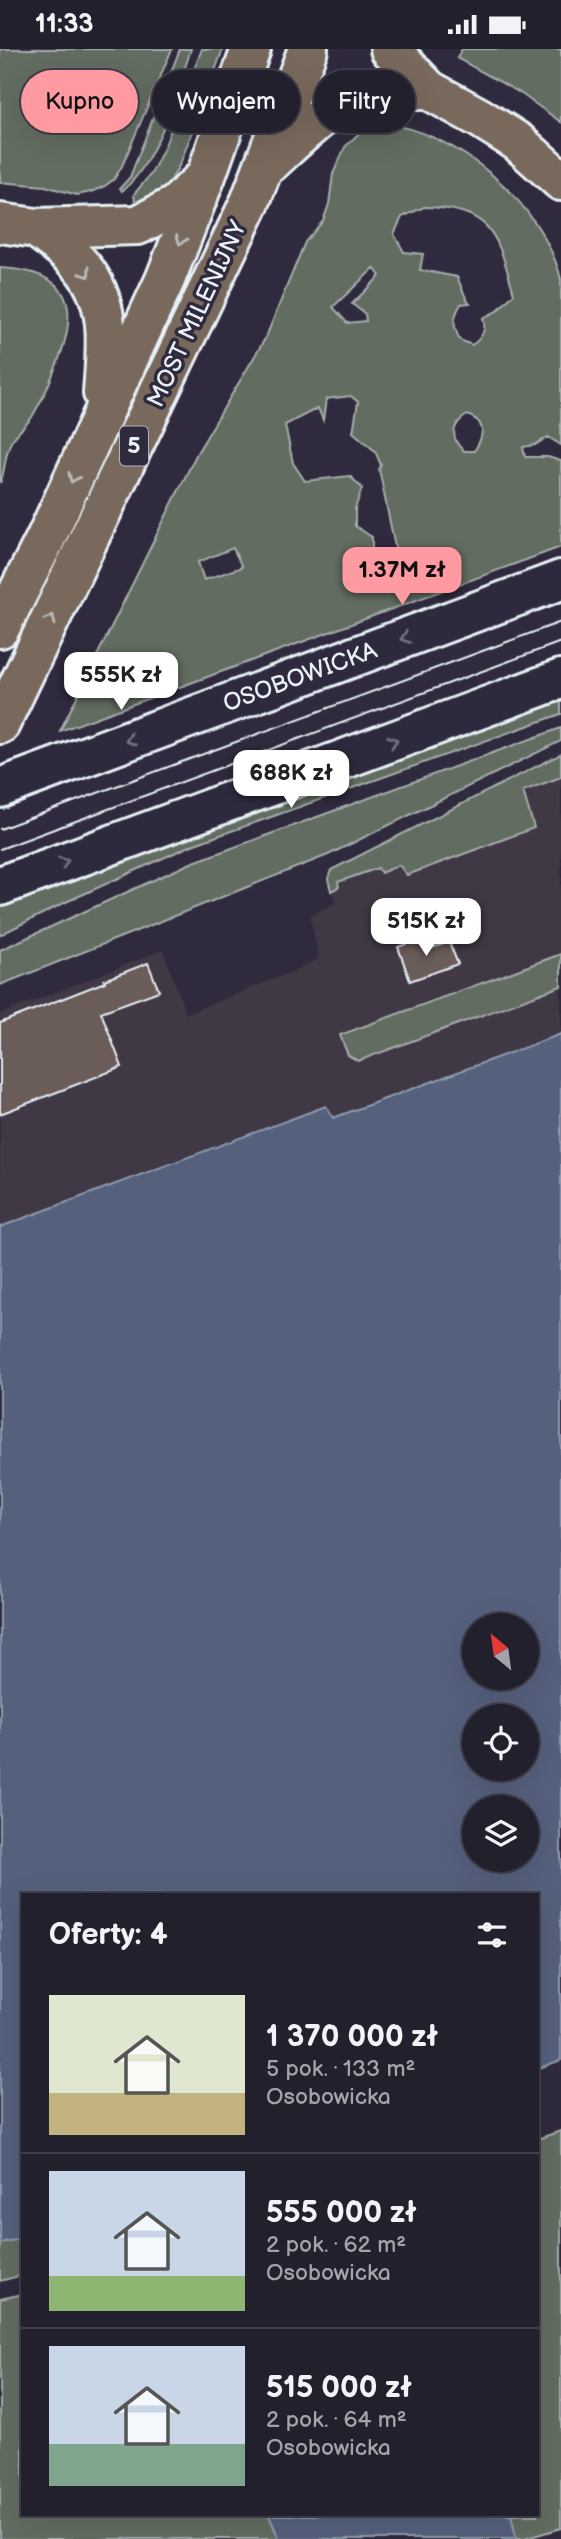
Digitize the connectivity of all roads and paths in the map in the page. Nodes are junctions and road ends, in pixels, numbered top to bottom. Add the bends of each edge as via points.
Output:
1 (251, 49) edge
2 (308, 49) edge
3 (390, 49) edge
4 (429, 90) junction
5 (265, 167) junction
6 (206, 176) junction
7 (561, 181) edge
8 (18, 226) edge
9 (101, 416) junction
10 (561, 580) edge
11 (0, 628) edge
12 (561, 679) edge
13 (0, 724) edge
14 (0, 788) edge
15 (0, 886) edge

1 - 6 main road, 5
2 - 5 main road, 5
3 - 4 main road
4 - 5 main road via 356,96 310,127
4 - 7 main road via 518,142
13 -> 5 main road, MOST MILENIJNY / 5
6 - 8 main road via 176,205 138,225
6 -> 9 main road, 5 via 165,280
8 -> 9 main road via 82,266 102,299 107,333
9 -> 11 main road, 5
10 -> 14 street, OSOBOWICKA
15 -> 12 street

